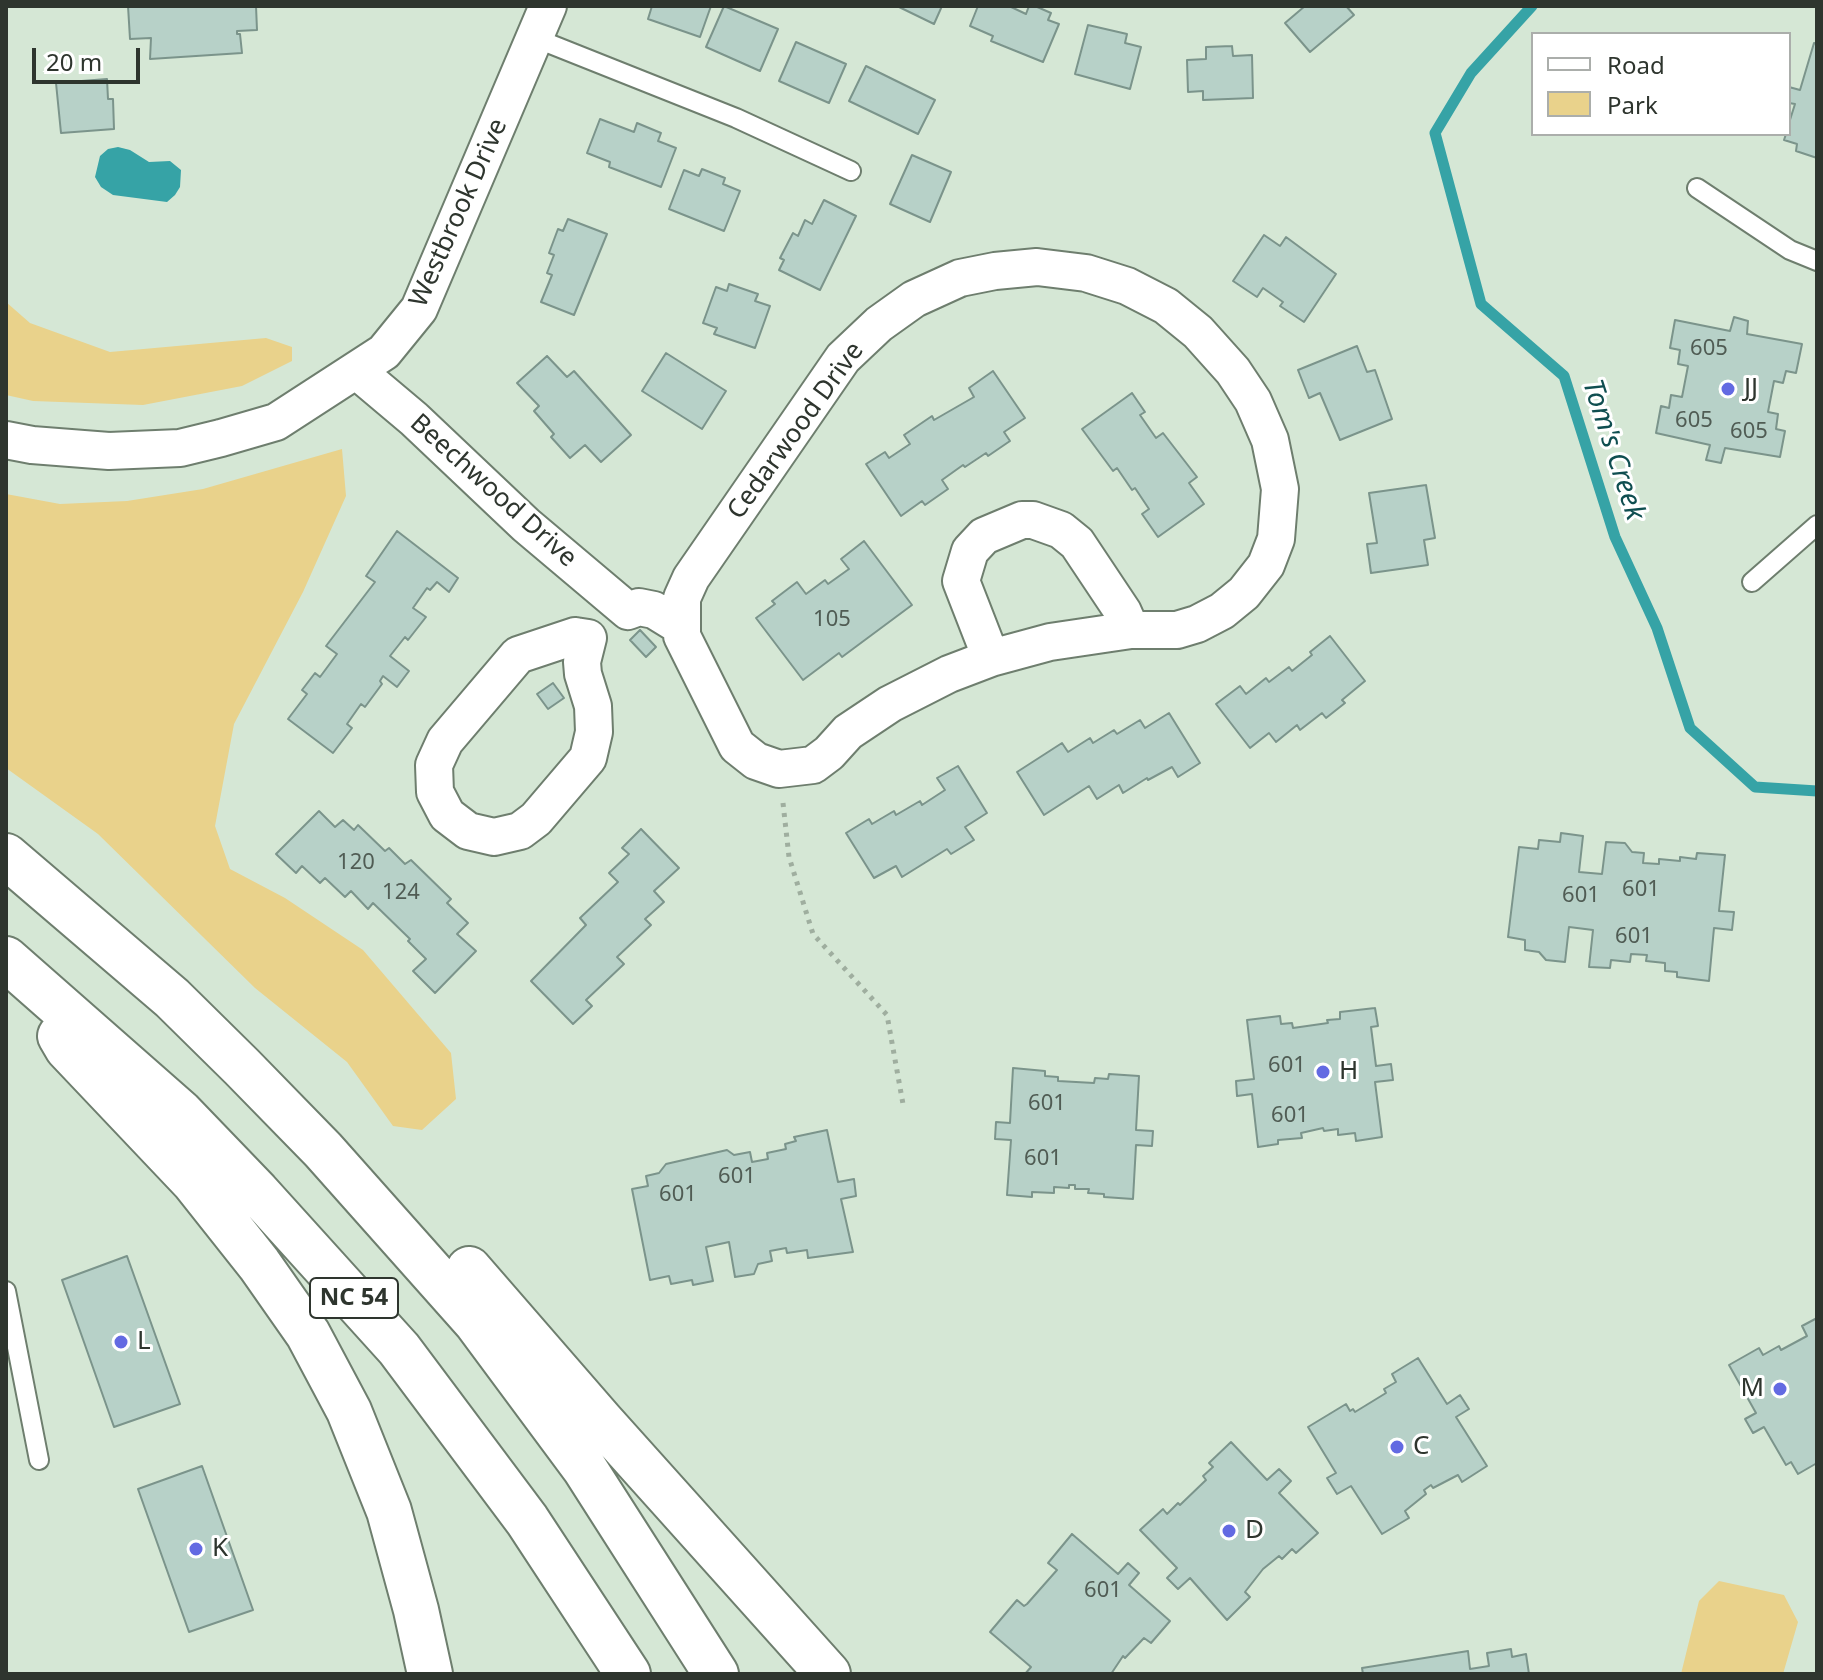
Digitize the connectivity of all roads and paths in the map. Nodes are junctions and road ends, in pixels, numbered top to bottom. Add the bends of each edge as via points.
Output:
1 (542, 22) edge
2 (851, 171) dead end
3 (1697, 188) dead end
4 (1817, 261) edge
5 (357, 371) junction
6 (6, 440) edge
7 (1817, 525) edge
8 (1752, 582) dead end
9 (628, 611) junction
10 (680, 626) junction
11 (1131, 630) junction
12 (588, 638) junction
13 (991, 658) junction
14 (779, 769) junction
15 (6, 856) edge
16 (14, 966) edge
17 (903, 1104) dead end
18 (323, 1150) junction
19 (6, 1291) edge
20 (39, 1460) dead end
21 (430, 1674) edge
22 (628, 1674) edge
23 (716, 1674) edge
24 (828, 1674) edge

1 - 2 lane
1 - 5 street, Westbrook Drive via 419,309 384,352
3 - 4 lane via 1790,250
5 - 6 street, Westbrook Drive via 276,422 180,448 109,451
5 - 9 street, Beechwood Drive
7 - 8 lane
9 - 10 street via 654,610
9 - 12 street via 594,620
10 - 11 street, Cedarwood Drive via 682,598 691,578 843,358 914,299 960,278 1037,267 1086,273 1166,306 1233,371 1270,440 1280,489 1276,539 1266,565 1244,593 1197,624 1177,630
10 - 14 street via 737,746 756,761
11 - 13 street, Cedarwood Drive via 1050,642
11 - 13 street via 1077,543 1061,530 1022,520 984,536 970,551 961,581
12 - 12 street via 575,636 518,655 445,741 434,765 435,792 447,815 468,831 494,837 520,831 588,758 594,732 582,662
13 - 14 street via 890,704 848,732 813,765
14 - 17 path via 789,857 813,934 887,1015
15 - 18 highway, NC 54 via 172,998
16 - 21 highway via 67,1048 194,1182 308,1334 349,1411 389,1511
16 - 22 highway, NC 54 via 180,1112 399,1349 527,1520
18 - 23 highway, NC 54 via 476,1322 585,1469
18 - 24 highway via 381,1172
19 - 20 lane

